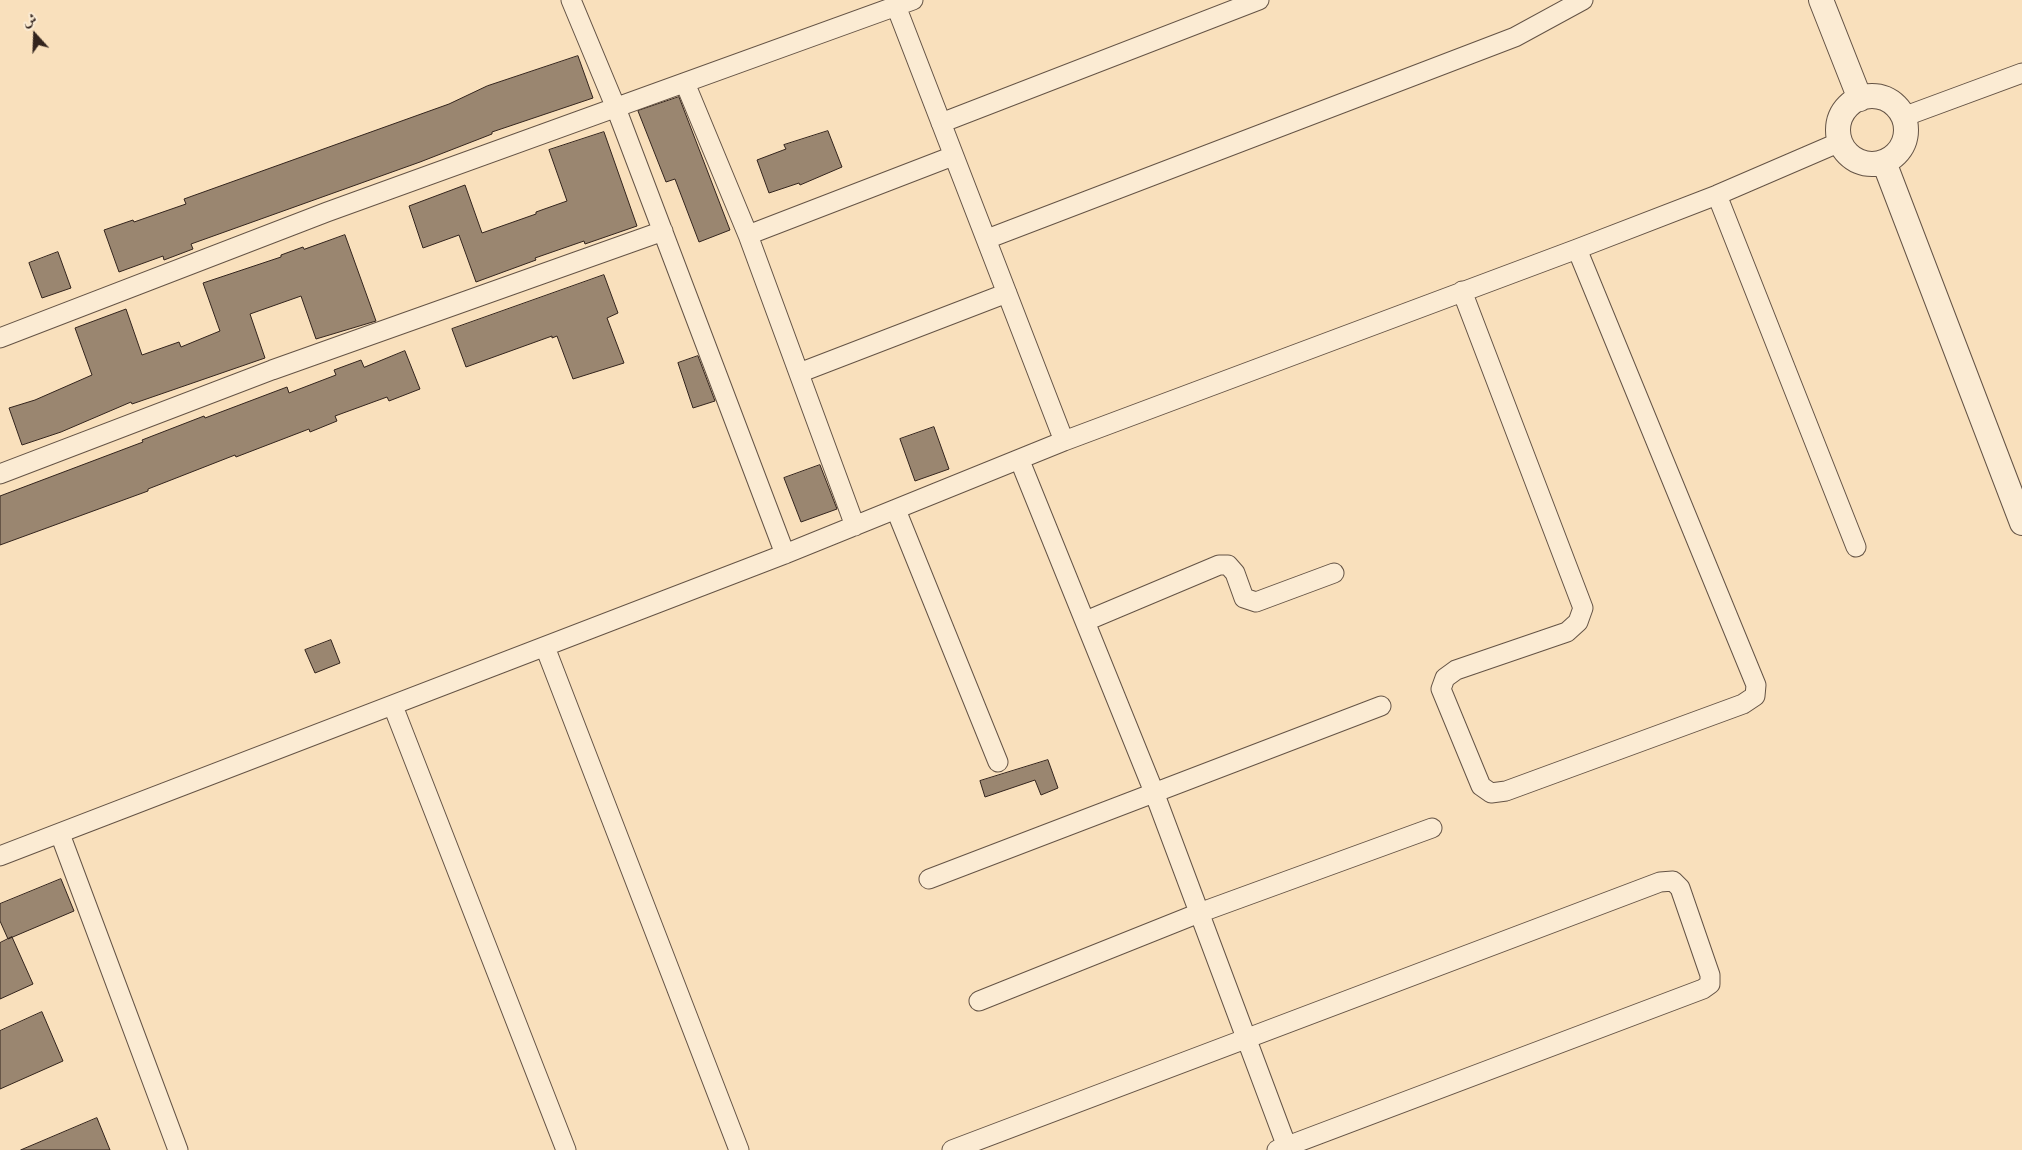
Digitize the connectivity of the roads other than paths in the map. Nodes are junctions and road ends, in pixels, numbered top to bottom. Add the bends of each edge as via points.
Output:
1 (571, 0) edge
2 (1259, 0) edge
3 (1583, 0) edge
4 (1821, 0) edge
5 (905, 3) edge
6 (2022, 73) edge
7 (685, 83) junction
8 (1860, 99) junction
9 (616, 108) junction
10 (1903, 117) junction
11 (940, 123) junction
12 (1840, 142) junction
13 (953, 156) junction
14 (1884, 162) junction
15 (1717, 195) junction
16 (663, 231) junction
17 (748, 236) junction
18 (986, 239) junction
19 (1577, 249) junction
20 (1462, 291) junction
21 (1007, 293) junction
22 (0, 338) edge
23 (799, 374) junction
24 (1064, 442) junction
25 (1020, 461) junction
26 (0, 474) edge
27 (896, 510) junction
28 (2022, 523) edge
29 (855, 526) junction
30 (1856, 546) dead end
31 (786, 554) junction
32 (1334, 573) dead end
33 (1086, 621) junction
34 (545, 647) junction
35 (393, 706) junction
36 (1381, 706) dead end
37 (998, 762) dead end
38 (1154, 792) junction
39 (1432, 828) dead end
40 (60, 834) junction
41 (0, 856) edge
42 (929, 879) dead end
43 (1198, 913) junction
44 (979, 1001) dead end
45 (1247, 1036) junction
46 (1282, 1148) edge
47 (178, 1150) edge
48 (566, 1150) edge
49 (738, 1150) edge
50 (952, 1150) edge

1 - 9 street
2 - 11 street
3 - 18 street via 1515,37
4 - 8 street
5 - 7 street
5 - 11 street
6 - 10 street
7 - 9 street
7 - 17 street
8 - 10 street via 1880,97 1893,104
8 - 12 street via 1843,112 1838,127
9 - 16 street
9 - 22 street via 327,212
10 - 14 street via 1906,127 1900,148
11 - 13 street
12 - 14 street via 1853,159 1873,164
12 - 15 street
13 - 17 street
13 - 18 street
14 - 28 street
15 - 19 street
15 - 30 street
16 - 26 street via 272,370
16 - 31 street
17 - 23 street
18 - 21 street
19 - 20 street
19 - 20 street via 1756,685 1755,696 1743,704 1506,791 1491,793 1481,786 1441,689 1444,678 1456,670 1567,632 1578,622 1584,608
20 - 24 street
21 - 23 street
21 - 24 street
23 - 29 street
24 - 25 street
25 - 27 street
25 - 33 street
27 - 29 street
27 - 37 street
29 - 31 street
31 - 34 street
32 - 33 street via 1256,602 1244,598 1235,573 1228,564 1219,565
33 - 38 street
34 - 35 street
34 - 49 street
35 - 40 street
35 - 48 street
36 - 38 street
38 - 42 street
38 - 43 street
39 - 43 street
40 - 41 street
40 - 47 street
43 - 44 street
43 - 45 street
45 - 46 street
45 - 46 street via 1660,882 1673,881 1680,888 1710,975 1710,984 1703,989
45 - 50 street

